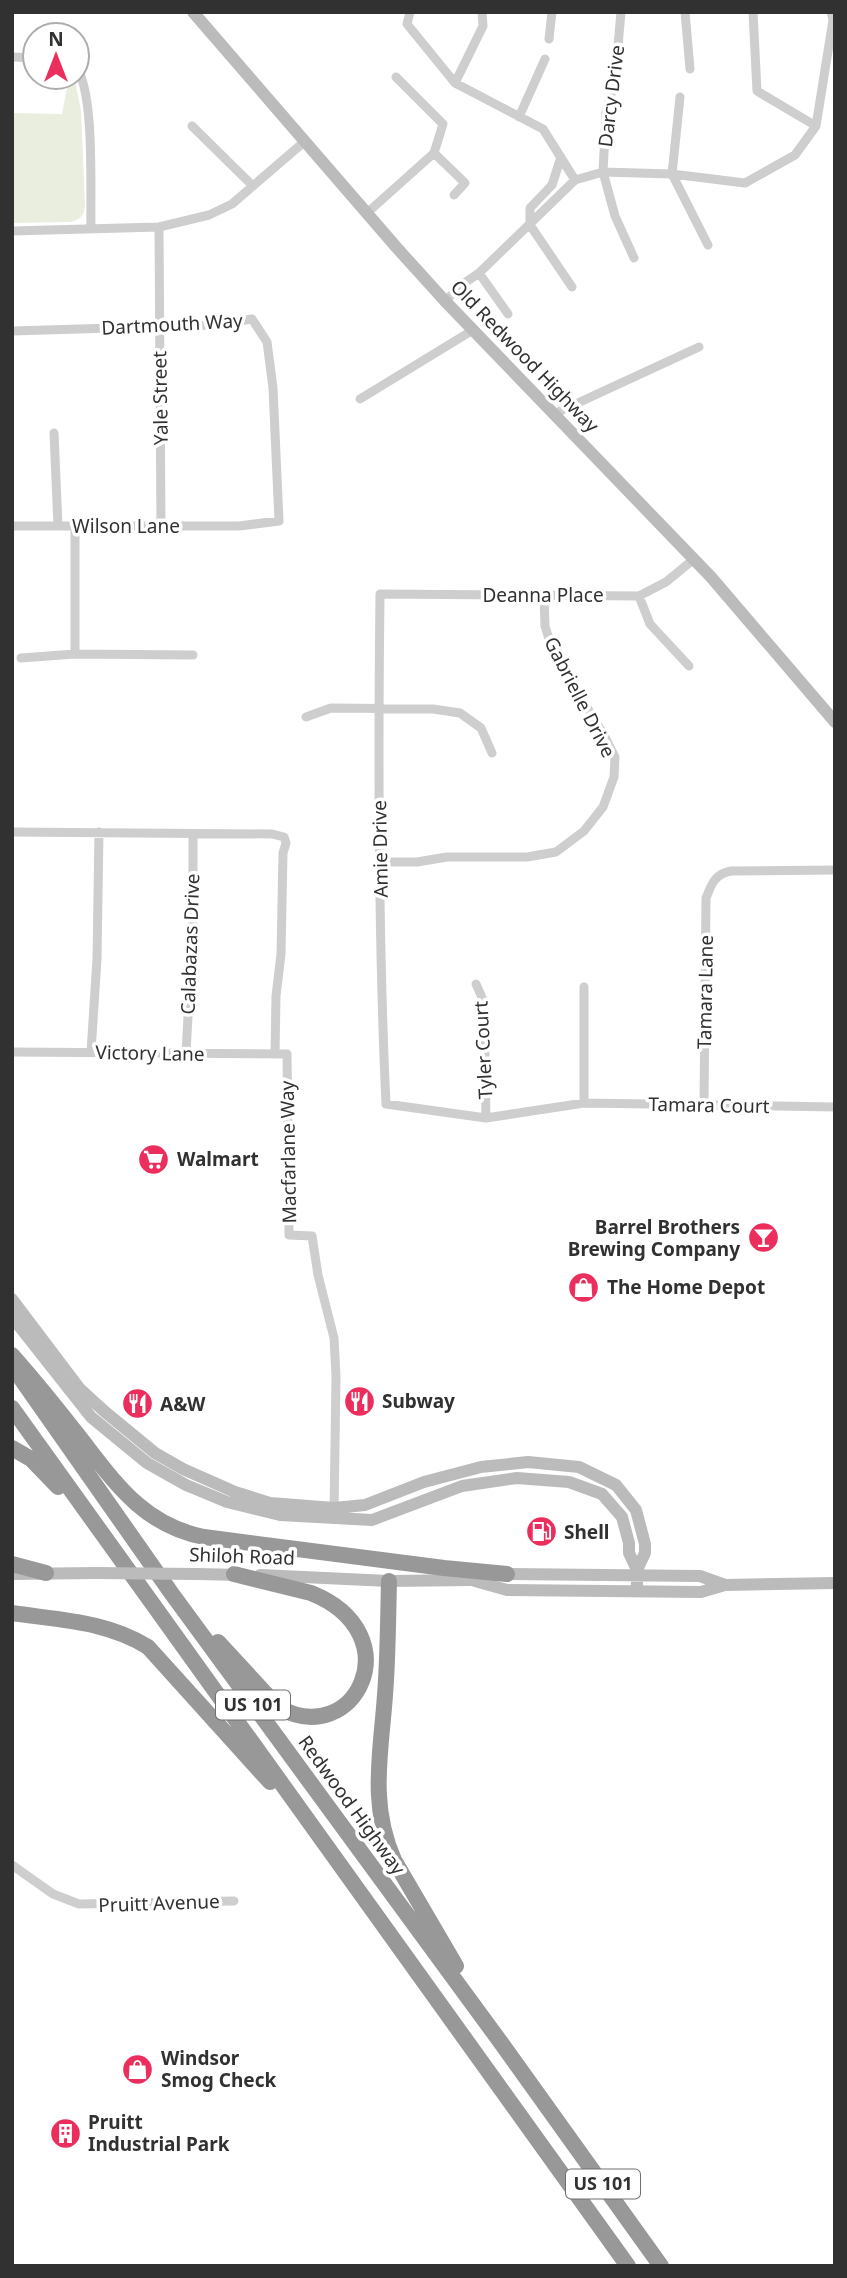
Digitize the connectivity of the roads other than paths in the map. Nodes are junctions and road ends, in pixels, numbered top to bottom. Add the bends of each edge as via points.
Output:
1 (193, 12) edge
2 (410, 12) edge
3 (482, 12) edge
4 (552, 12) edge
5 (621, 12) edge
6 (685, 12) edge
7 (753, 12) edge
8 (831, 12) edge
9 (549, 39) dead end
10 (545, 59) dead end
11 (690, 69) dead end
12 (396, 77) dead end
13 (455, 83) junction
14 (84, 91) edge
15 (680, 97) dead end
16 (519, 117) junction
17 (192, 126) dead end
18 (816, 126) junction
19 (304, 142) junction
20 (434, 153) junction
21 (561, 157) junction
22 (603, 172) junction
23 (672, 174) junction
24 (575, 180) junction
25 (253, 186) junction
26 (454, 195) dead end
27 (367, 213) junction
28 (530, 225) junction
29 (159, 227) junction
30 (92, 229) junction
31 (12, 231) edge
32 (708, 245) dead end
33 (634, 258) dead end
34 (479, 273) junction
35 (572, 287) dead end
36 (445, 301) junction
37 (508, 314) dead end
38 (160, 327) junction
39 (473, 330) junction
40 (12, 331) edge
41 (699, 346) dead end
42 (360, 399) dead end
43 (554, 414) junction
44 (54, 433) dead end
45 (12, 526) edge
46 (58, 526) junction
47 (75, 526) junction
48 (161, 526) junction
49 (239, 526) joint
50 (694, 559) junction
51 (380, 593) joint
52 (544, 595) junction
53 (639, 596) junction
54 (75, 654) junction
55 (193, 655) dead end
56 (21, 659) dead end
57 (689, 666) dead end
58 (379, 708) junction
59 (306, 718) dead end
60 (835, 722) edge
61 (492, 753) dead end
62 (12, 832) edge
63 (99, 832) junction
64 (193, 834) junction
65 (380, 862) junction
66 (835, 870) edge
67 (476, 984) dead end
68 (584, 987) dead end
69 (12, 1052) edge
70 (91, 1052) junction
71 (186, 1054) junction
72 (275, 1054) junction
73 (287, 1054) joint
74 (584, 1103) junction
75 (386, 1104) joint
76 (704, 1105) junction
77 (835, 1107) edge
78 (485, 1118) junction
79 (12, 1299) edge
80 (12, 1317) edge
81 (12, 1355) edge
82 (12, 1366) edge
83 (12, 1408) edge
84 (12, 1448) edge
85 (481, 1467) junction
86 (421, 1500) junction
87 (334, 1514) junction
88 (111, 1547) junction
89 (12, 1564) edge
90 (46, 1573) junction
91 (637, 1573) junction
92 (12, 1574) edge
93 (234, 1574) junction
94 (507, 1574) junction
95 (471, 1580) junction
96 (389, 1581) junction
97 (835, 1583) edge
98 (724, 1585) junction
99 (637, 1591) junction
100 (172, 1594) junction
101 (12, 1613) edge
102 (323, 1840) junction
103 (12, 1864) edge
104 (234, 1900) dead end
105 (499, 2040) junction
106 (628, 2266) edge
107 (662, 2266) edge

1 - 19 main road, Old Redwood Highway
2 - 13 street via 407,24
3 - 13 street via 483,26
4 - 9 street
5 - 22 street, Darcy Drive via 615,79 606,113
6 - 11 street
7 - 18 street via 757,91
8 - 18 street
10 - 16 street
12 - 20 street via 443,124
13 - 16 street
14 - 30 street
15 - 23 street
16 - 21 street via 543,129
17 - 25 street
18 - 23 street via 795,155 745,183
19 - 25 street
19 - 27 main road, Old Redwood Highway
20 - 26 street via 465,183
20 - 27 street
21 - 24 street
21 - 28 street via 552,185 530,208
22 - 23 street
22 - 24 street
22 - 33 street, Darcy Drive via 615,216
23 - 32 street
24 - 28 street
25 - 29 street via 209,215
27 - 36 main road, Old Redwood Highway
28 - 34 street
28 - 35 street
29 - 30 street
29 - 38 street, Yale Street
30 - 31 street
34 - 36 street
34 - 37 street
36 - 39 main road, Old Redwood Highway
38 - 40 street, Dartmouth Way
38 - 48 street, Yale Street
38 - 49 street, Dartmouth Way via 213,326 252,319 267,342 279,521
39 - 42 street
39 - 43 main road, Old Redwood Highway
41 - 43 street
43 - 50 main road, Old Redwood Highway
44 - 46 street
45 - 46 street, Wilson Lane
46 - 47 street, Wilson Lane
47 - 48 street, Wilson Lane
47 - 54 street
48 - 49 street, Wilson Lane
50 - 53 street, Deanna Place
50 - 60 main road, Old Redwood Highway
51 - 52 street, Deanna Place
51 - 58 street, Amie Drive
52 - 53 street, Deanna Place
52 - 65 street, Gabrielle Drive via 545,626 553,652 615,757 614,777 603,807 584,831 556,852
53 - 57 street via 650,624
54 - 55 street
54 - 56 street
58 - 59 street via 331,708
58 - 61 street via 460,713 481,728
58 - 65 street, Amie Drive
62 - 63 street
63 - 64 street
63 - 70 street
64 - 71 street, Calabazas Drive
64 - 72 street via 284,837
65 - 75 street, Amie Drive
66 - 76 street, Tamara Lane via 732,871 713,880 706,898
67 - 78 street, Tyler Court via 484,1002
68 - 74 street
69 - 70 street, Victory Lane
70 - 71 street, Victory Lane
71 - 72 street, Victory Lane
72 - 73 street, Victory Lane
73 - 87 street, Macfarlane Way via 289,1235 312,1236 334,1338
74 - 76 street, Tamara Court
74 - 78 street, Tamara Court
75 - 78 street, Tamara Court
76 - 77 street, Tamara Court
79 - 87 main road via 80,1389 155,1452 246,1496
80 - 87 main road via 91,1417 148,1463 227,1502 280,1515
81 - 94 highway via 122,1491 175,1529
82 - 100 highway, Redwood Highway / US 101
83 - 88 highway, US 101
84 - 88 highway via 38,1465
85 - 86 main road via 468,1477 430,1487
85 - 87 main road
85 - 91 main road via 528,1462 579,1467 615,1485 636,1510 645,1544
86 - 87 main road via 372,1520
86 - 91 main road via 462,1486 517,1478 587,1487 602,1494 622,1517
88 - 102 highway, US 101
89 - 90 highway
90 - 92 main road, Shiloh Road
90 - 93 main road, Shiloh Road, bridge
91 - 94 main road, Shiloh Road
91 - 98 main road, Shiloh Road via 700,1576
91 - 99 main road
93 - 96 main road, Shiloh Road
93 - 100 highway via 311,1593 348,1617 363,1639 366,1664 360,1686 345,1705 315,1717 278,1707
94 - 95 main road, Shiloh Road
95 - 96 main road, Shiloh Road
95 - 99 main road, Shiloh Road via 507,1590
96 - 105 highway via 377,1785 382,1823 394,1860
97 - 98 main road, Shiloh Road
98 - 99 main road, Shiloh Road via 701,1592
100 - 105 highway, Redwood Highway / US 101
101 - 102 highway via 91,1624 129,1635 148,1647
102 - 106 highway, US 101
103 - 104 street, Pruitt Avenue via 53,1894 79,1904
105 - 107 highway, Redwood Highway / US 101

